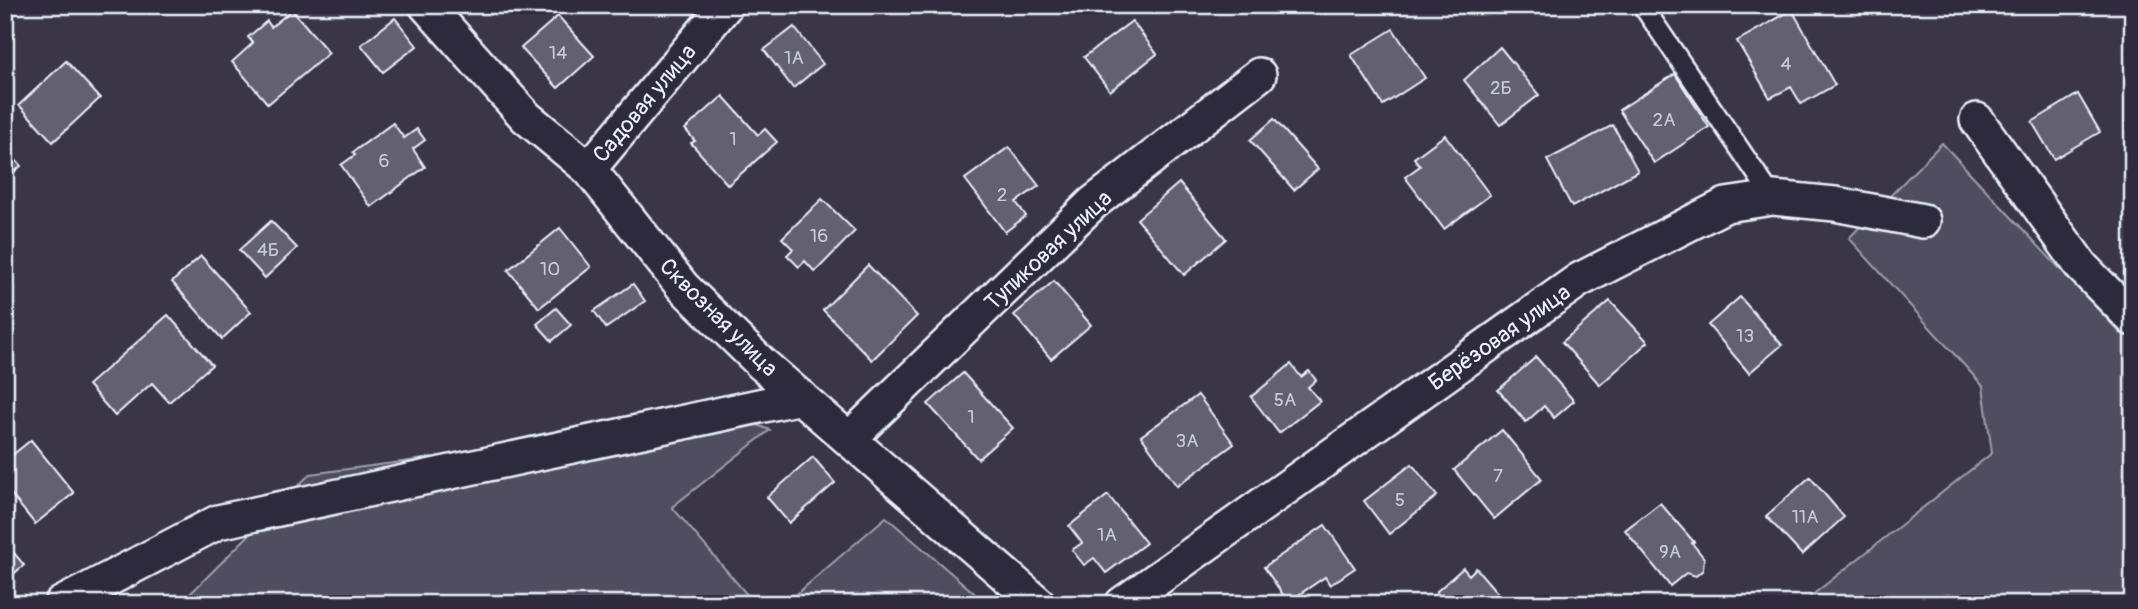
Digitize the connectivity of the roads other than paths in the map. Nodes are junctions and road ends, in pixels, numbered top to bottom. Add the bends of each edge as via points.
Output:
1 (426, 5) edge
2 (726, 5) edge
3 (1642, 5) edge
4 (1259, 75) dead end
5 (1977, 120) dead end
6 (589, 169) junction
7 (1773, 198) junction
8 (1923, 221) dead end
9 (2133, 319) edge
10 (801, 397) junction
11 (849, 439) junction
12 (61, 604) edge
13 (1039, 604) edge
14 (1122, 604) edge

1 - 6 street, Сквозная улица via 526,117
2 - 6 street, Садовая улица
3 - 7 lane
4 - 11 street, Тупиковая улица via 1093,203
5 - 9 street via 2082,267
6 - 10 street, Сквозная улица via 683,287
7 - 8 street, Берёзовая улица
7 - 14 street, Берёзовая улица via 1726,205 1579,280
10 - 11 street, Сквозная улица
10 - 12 street via 218,522
11 - 13 street, Сквозная улица

